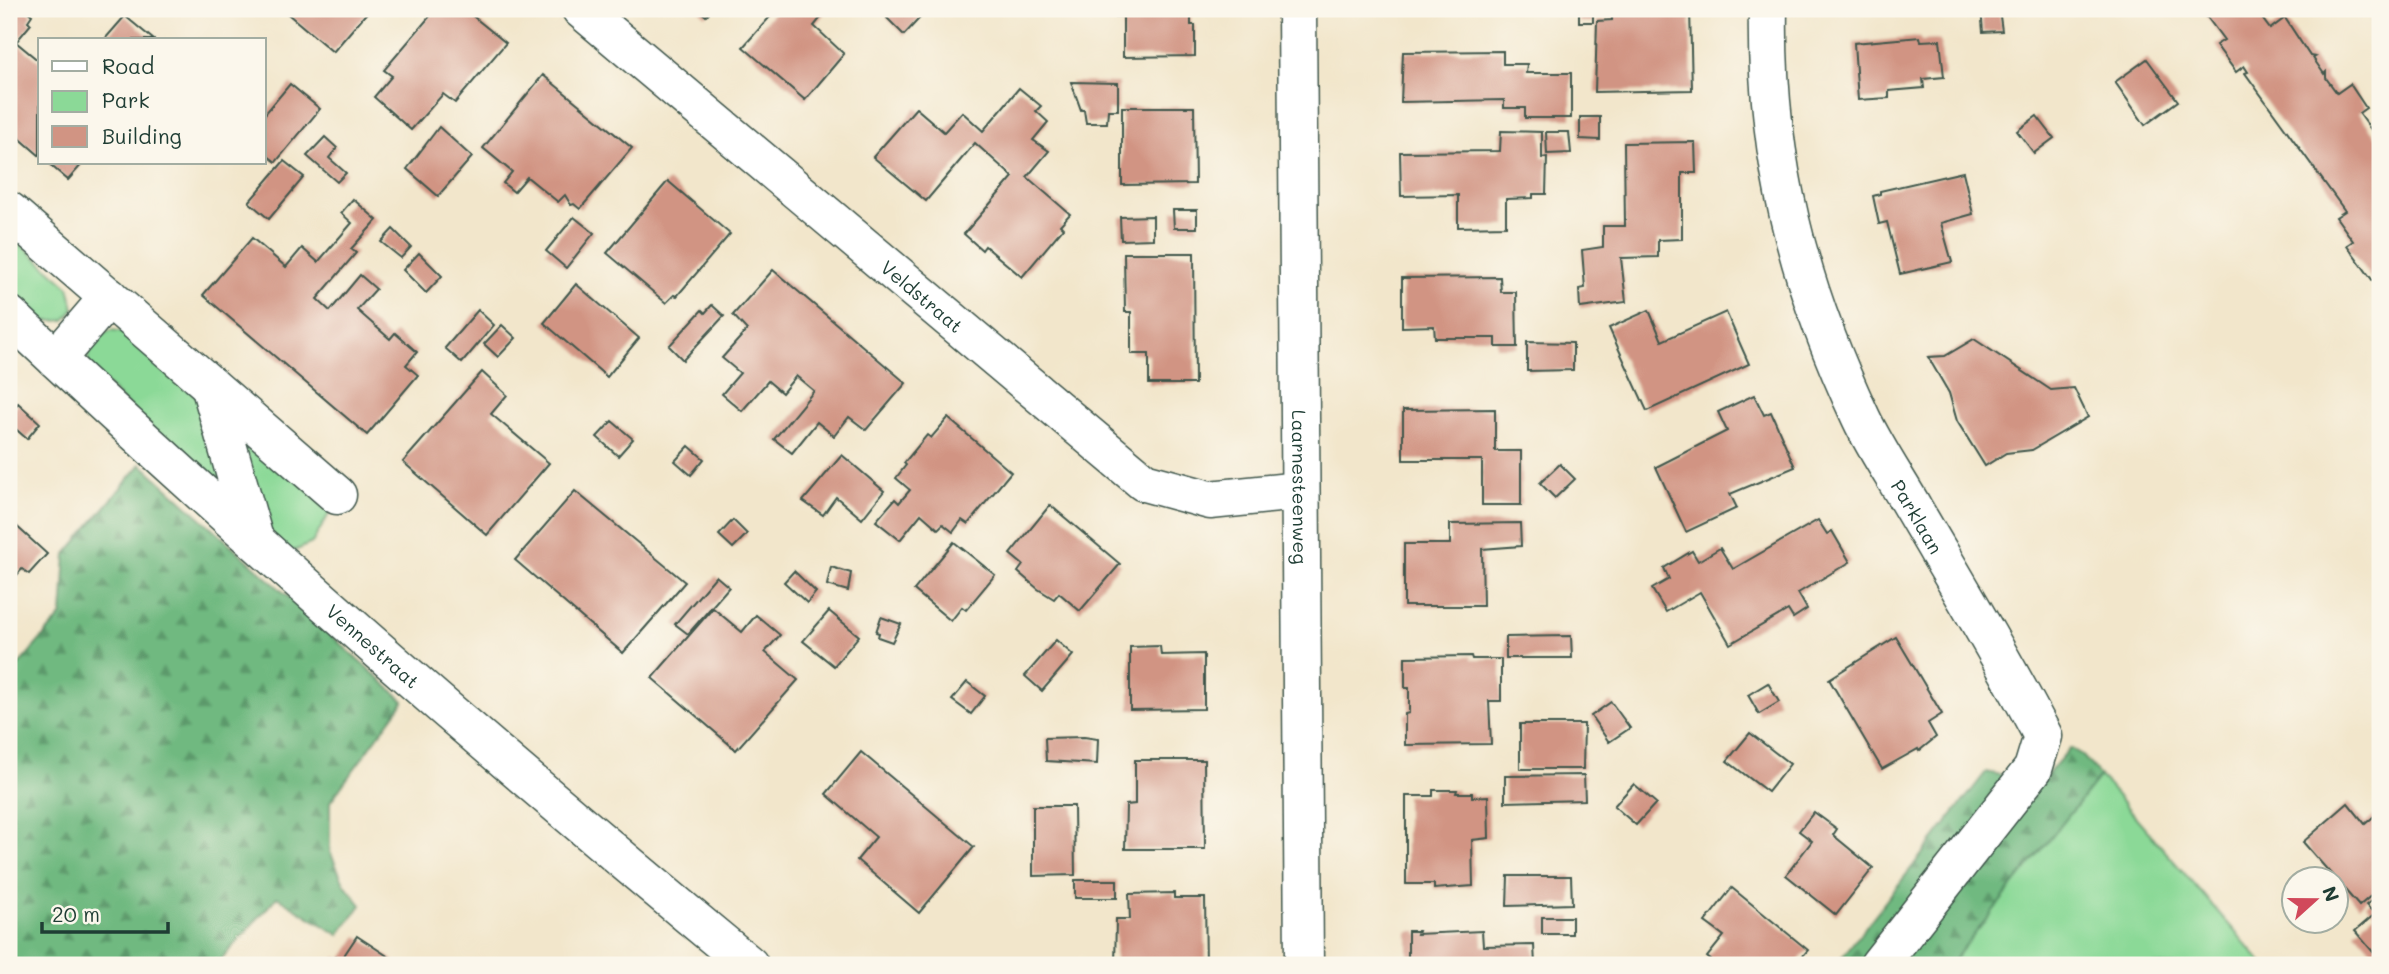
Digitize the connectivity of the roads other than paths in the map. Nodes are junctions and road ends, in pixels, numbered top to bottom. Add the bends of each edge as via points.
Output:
1 (581, 9) edge
2 (1297, 9) edge
3 (1768, 9) edge
4 (9, 211) edge
5 (109, 297) junction
6 (9, 315) edge
7 (56, 359) junction
8 (210, 384) junction
9 (1299, 491) junction
10 (337, 495) dead end
11 (254, 539) junction
12 (749, 965) edge
13 (1304, 965) edge
14 (1879, 965) edge

1 - 9 street, Veldstraat via 1144,482 1209,500
2 - 9 street, Laarnesteenweg
3 - 14 street, Parklaan via 1767,77 1777,159 1788,223 1809,290 1861,419 2043,736 2033,769
4 - 5 street
5 - 7 street
5 - 8 street
6 - 7 street, Vennestraat
7 - 11 street, Vennestraat
8 - 10 street
8 - 11 street
9 - 13 street, Laarnesteenweg
11 - 12 street, Vennestraat via 579,825

